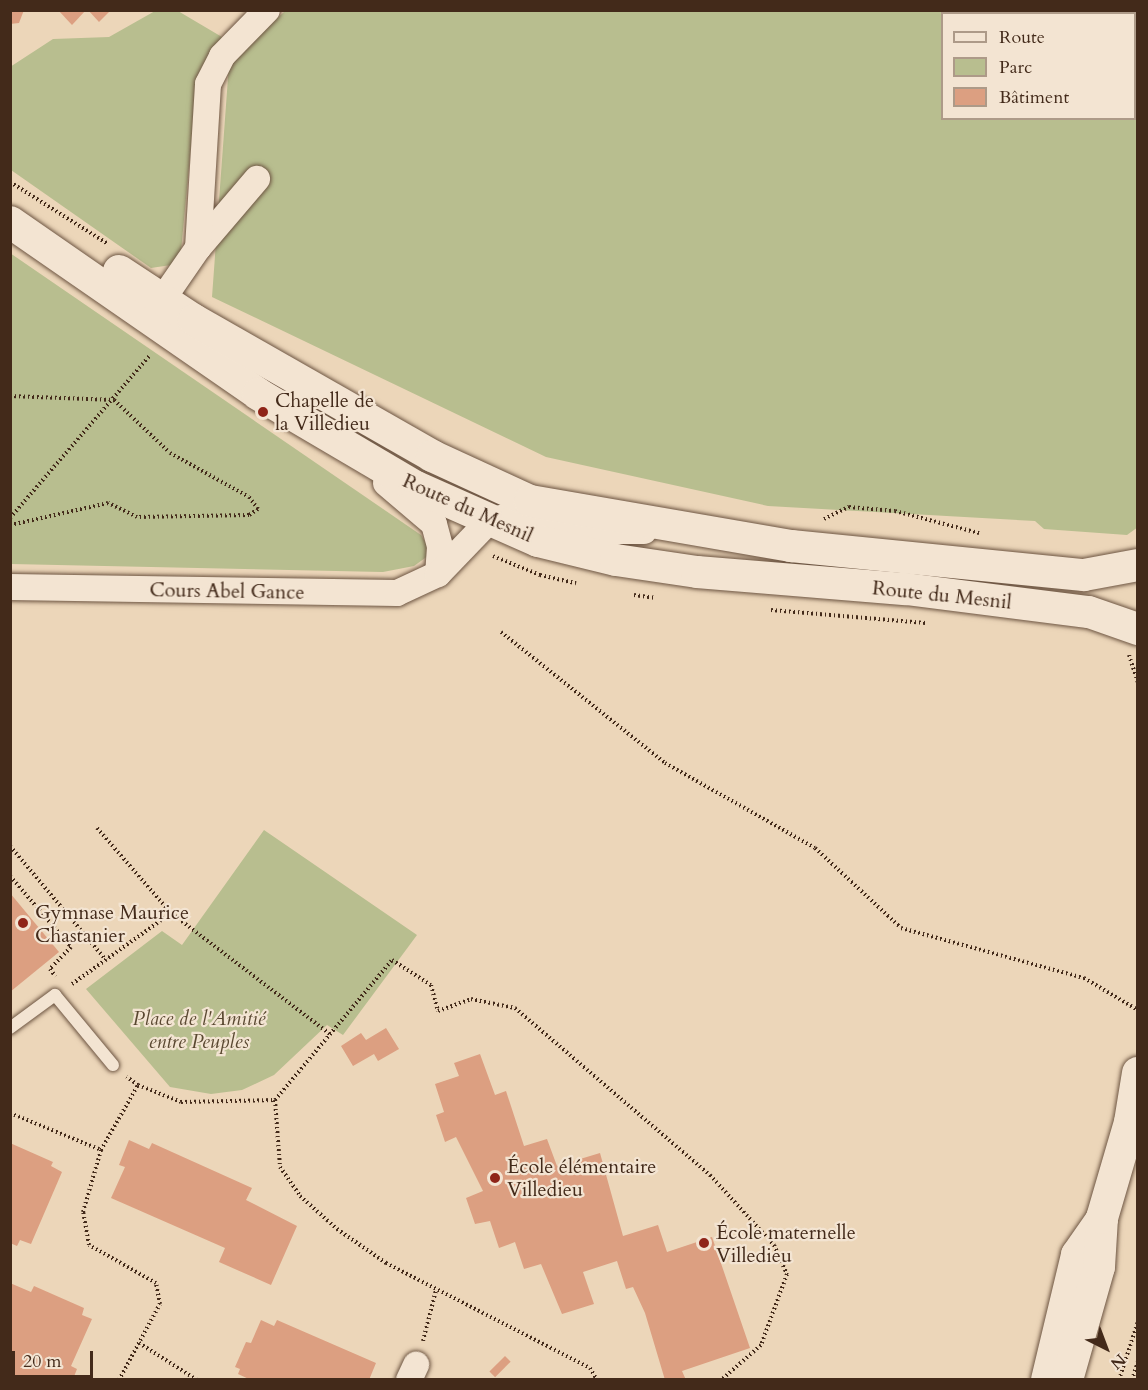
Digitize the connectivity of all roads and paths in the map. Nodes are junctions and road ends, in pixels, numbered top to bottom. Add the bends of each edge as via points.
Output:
1 (267, 10) edge
2 (256, 178) dead end
3 (10, 182) edge
4 (10, 200) edge
5 (10, 222) edge
6 (198, 248) junction
7 (114, 249) dead end
8 (162, 300) junction
9 (153, 351) dead end
10 (258, 394) junction
11 (10, 396) edge
12 (114, 400) junction
13 (476, 478) junction
14 (10, 518) edge
15 (488, 522) junction
16 (828, 523) dead end
17 (10, 525) edge
18 (696, 533) junction
19 (989, 534) dead end
20 (1137, 565) edge
21 (438, 574) junction
22 (10, 587) edge
23 (1137, 629) edge
24 (501, 632) dead end
25 (97, 828) dead end
26 (10, 846) edge
27 (10, 876) edge
28 (171, 913) junction
29 (106, 960) junction
30 (59, 992) junction
31 (1137, 1010) edge
32 (10, 1028) edge
33 (330, 1034) junction
34 (113, 1065) joint
35 (1137, 1073) edge
36 (138, 1085) junction
37 (275, 1100) junction
38 (10, 1113) edge
39 (1134, 1115) edge
40 (101, 1150) junction
41 (1102, 1218) junction
42 (436, 1290) junction
43 (1137, 1321) edge
44 (139, 1343) junction
45 (1137, 1361) edge
46 (412, 1372) edge
47 (119, 1380) edge
48 (197, 1380) edge
49 (597, 1380) edge
50 (721, 1380) edge
51 (1047, 1380) edge
52 (1067, 1380) edge
53 (1119, 1380) edge
54 (1132, 1380) edge

1 - 6 street via 222,56 208,84
2 - 6 street
3 - 7 path
4 - 8 street, Route du Mesnil
5 - 10 street, Route du Mesnil
6 - 8 street
8 - 13 street, Route du Mesnil
9 - 12 path
10 - 15 street, Route du Mesnil via 416,488
10 - 21 street via 409,498 434,524 440,547
11 - 12 path
12 - 14 path
12 - 17 path via 170,453 249,496 258,509 249,515 137,517 108,504
13 - 15 street
13 - 18 street, Route du Mesnil via 530,501
15 - 18 street via 514,514 580,531
15 - 21 street, Cours Abel Gance
15 - 23 street, Route du Mesnil via 615,560 1089,612
16 - 19 path via 817,522 849,507 895,512 954,530
18 - 20 street, Route du Mesnil via 1084,575
21 - 22 street, Cours Abel Gance via 397,593
24 - 31 path via 665,763 815,848 901,928 1084,978
25 - 28 path
26 - 29 path
27 - 30 path via 71,947 50,969
28 - 29 path
28 - 33 path
29 - 30 path
30 - 32 lane
30 - 34 lane
33 - 37 path
33 - 50 path via 392,960 431,985 438,1011 471,999 515,1008 710,1175 774,1245 787,1274 761,1345
34 - 36 path
35 - 39 street
36 - 37 path via 182,1102
36 - 40 path
37 - 42 path via 280,1167 300,1196 337,1229 386,1263
38 - 40 path
39 - 41 street
40 - 44 path via 83,1212 89,1245 156,1283 160,1304
41 - 51 street via 1077,1255
41 - 52 street via 1099,1267
42 - 46 path
42 - 49 path via 590,1368
43 - 53 path
44 - 47 path
44 - 48 path
45 - 54 path

